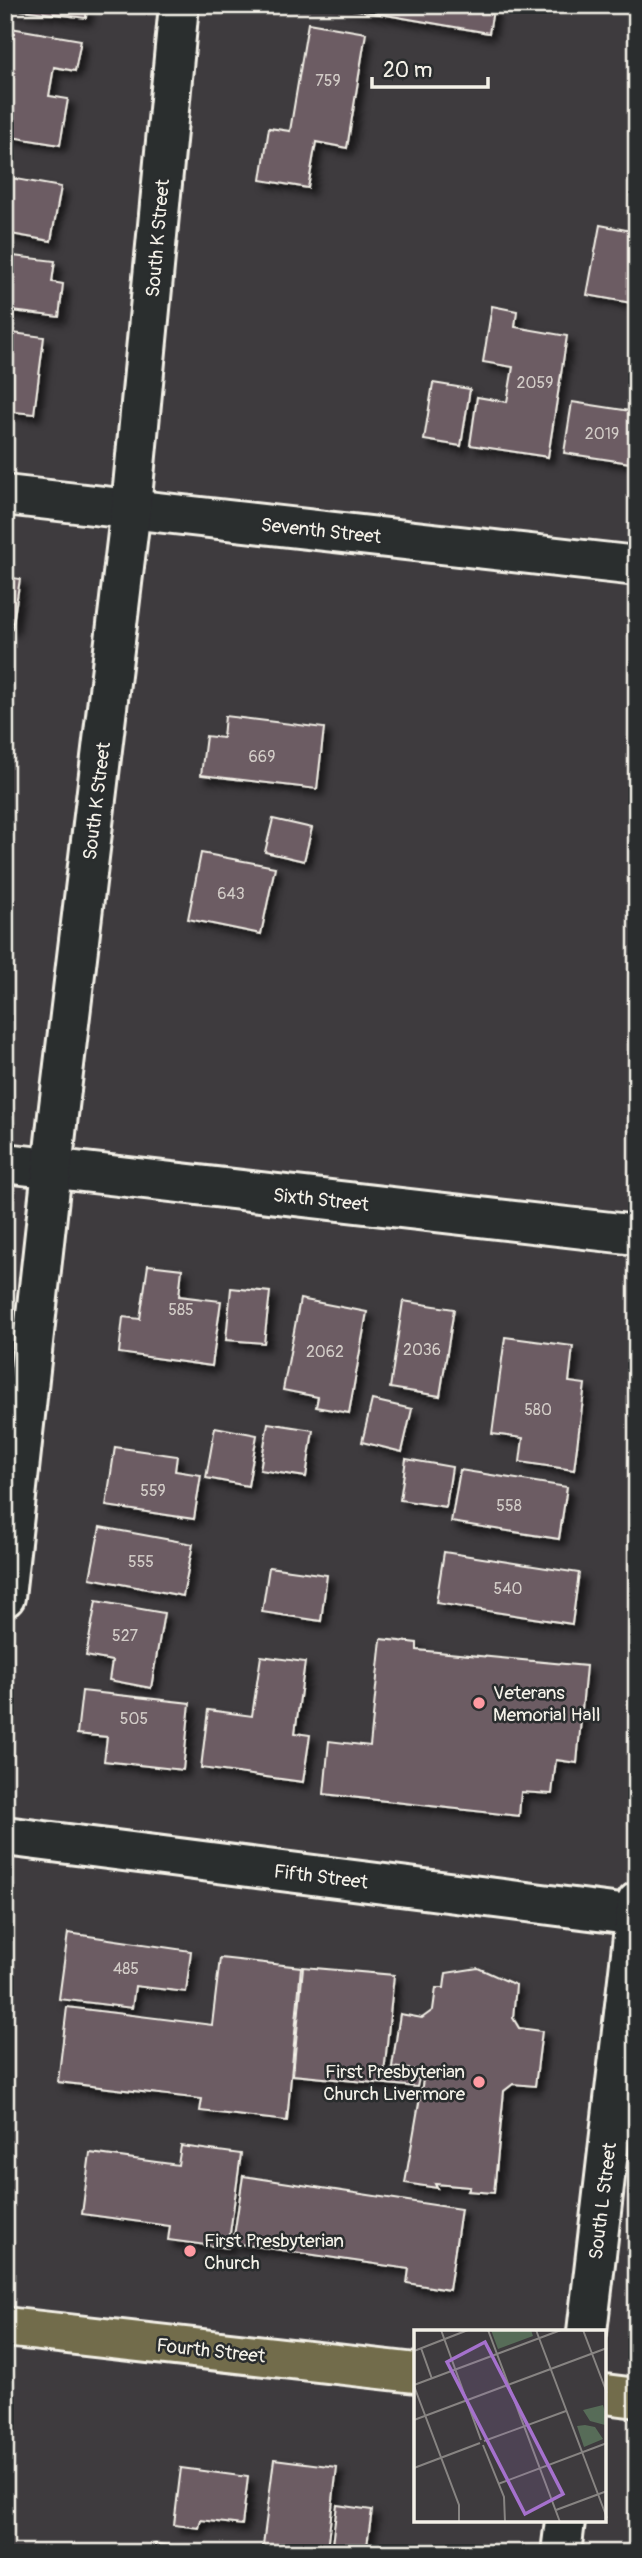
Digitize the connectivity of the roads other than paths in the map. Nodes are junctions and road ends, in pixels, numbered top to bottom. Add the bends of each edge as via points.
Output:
1 (179, 5) edge
2 (5, 495) edge
3 (131, 509) junction
4 (637, 566) edge
5 (5, 1163) edge
6 (52, 1169) junction
7 (637, 1235) edge
8 (5, 1597) edge
9 (5, 1836) edge
10 (636, 1911) edge
11 (5, 2327) edge
12 (587, 2330) edge
13 (414, 2373) edge
14 (607, 2394) edge
15 (637, 2398) edge
16 (565, 2523) edge
17 (561, 2553) edge

1 - 3 street, South K Street
2 - 3 street, Seventh Street
3 - 4 street, Seventh Street
3 - 6 street, South K Street
5 - 6 street, Sixth Street
6 - 7 street, Sixth Street
6 - 8 street, South K Street
9 - 10 street, Fifth Street
10 - 12 street, South L Street
11 - 13 main road, Fourth Street
14 - 15 main road
16 - 17 street

